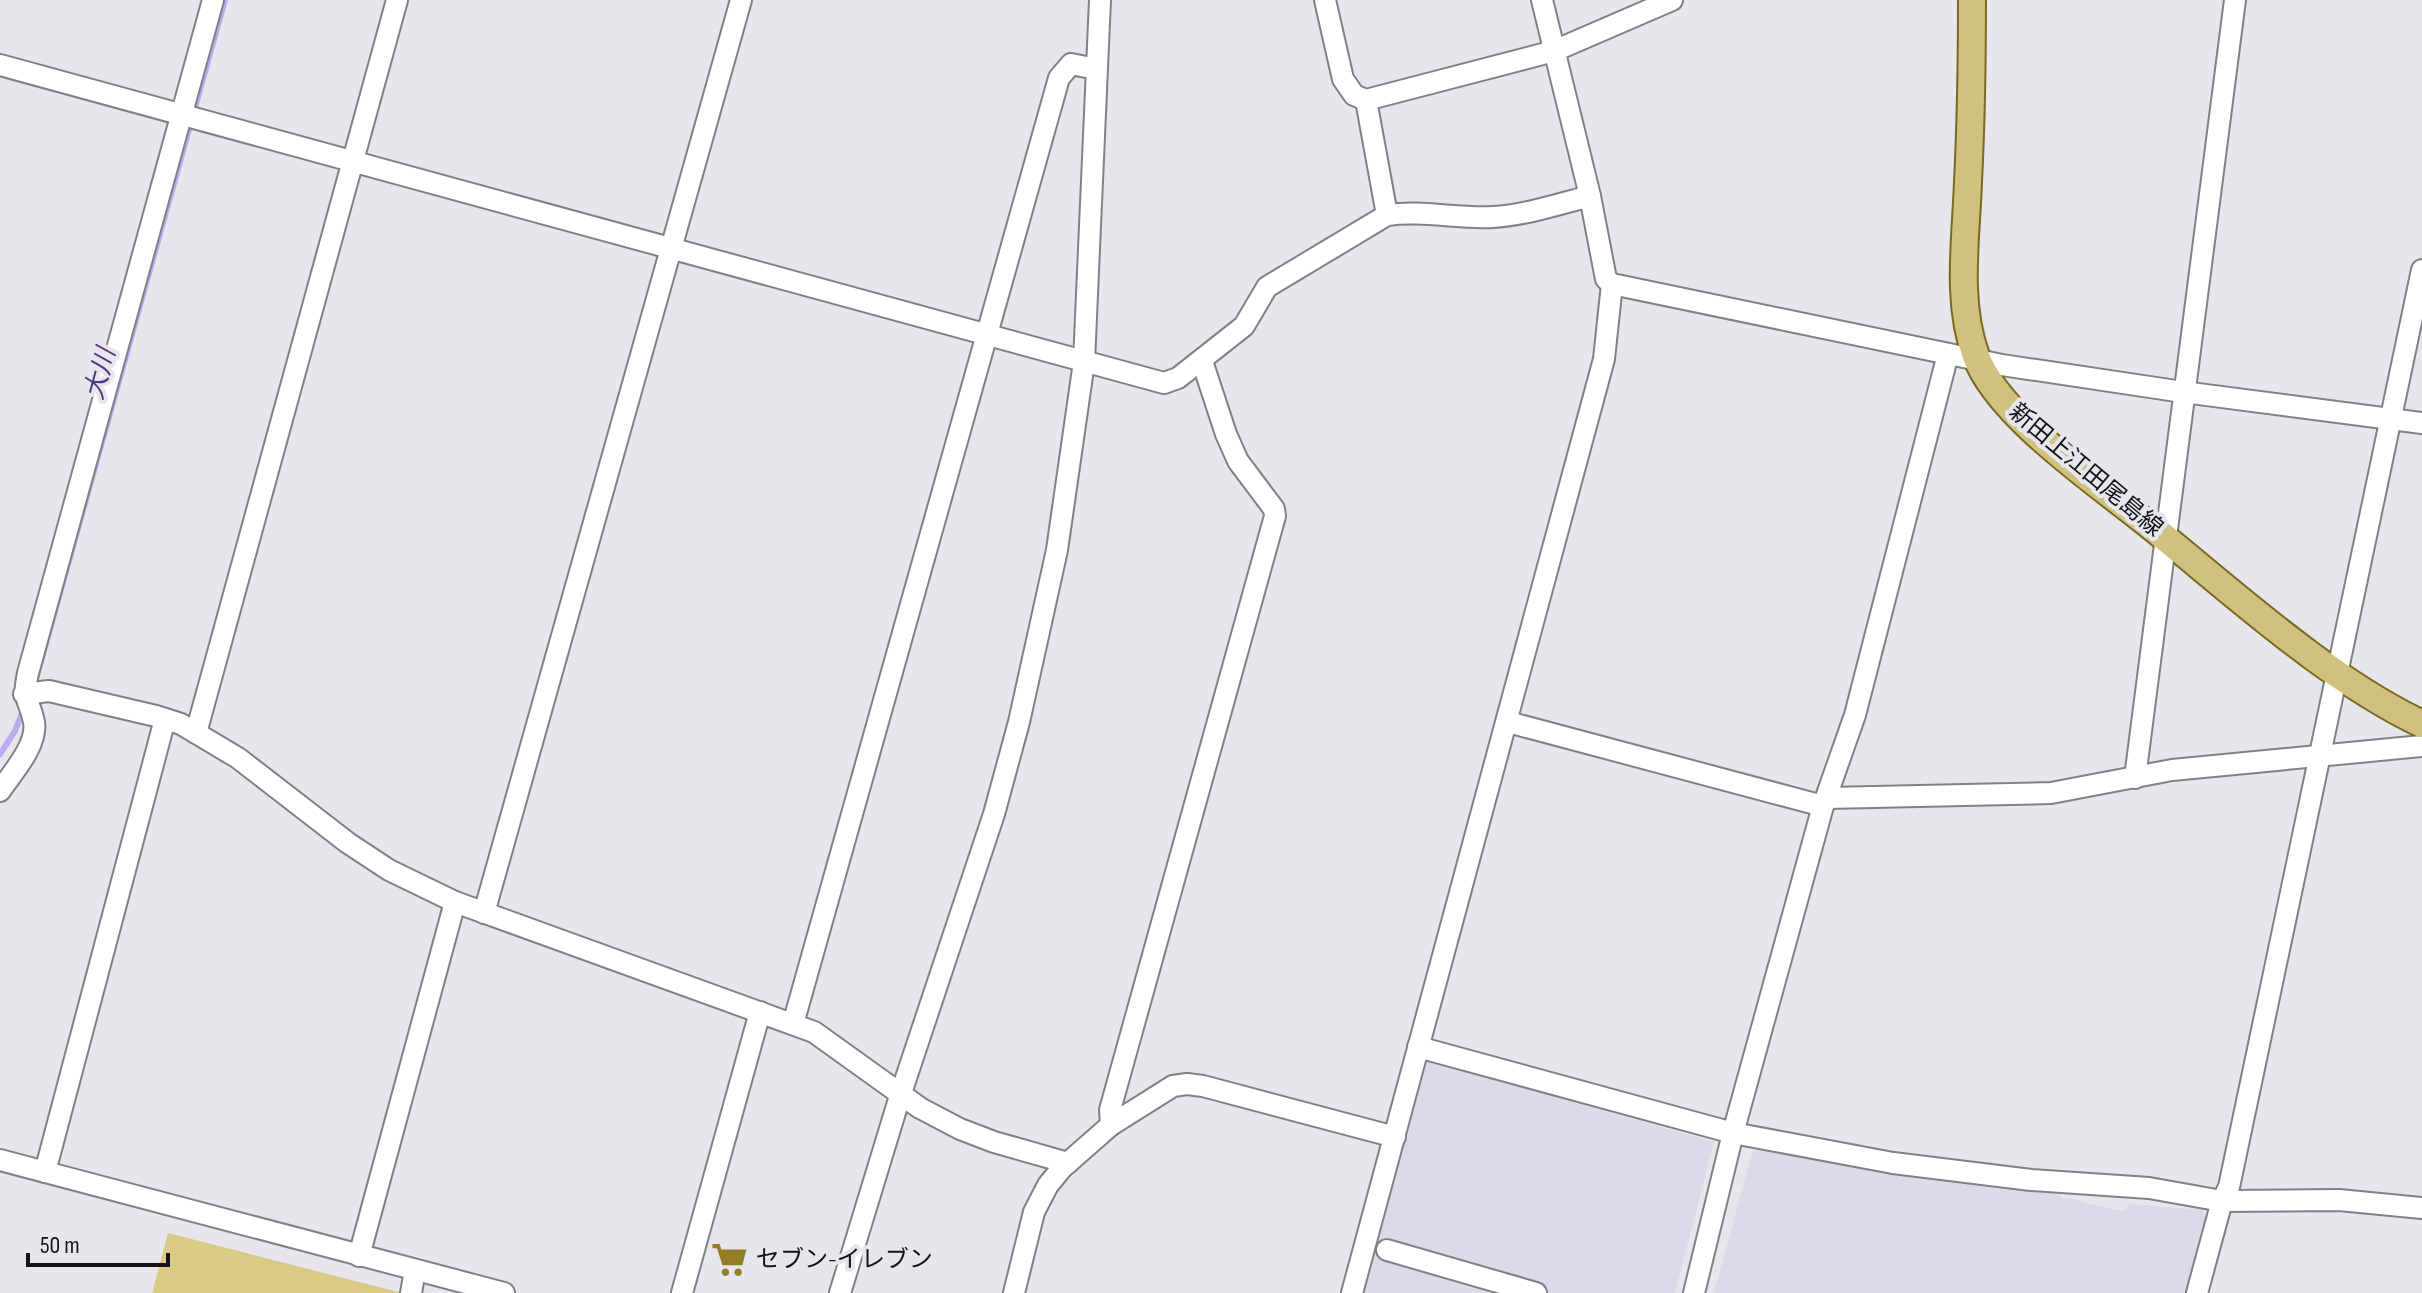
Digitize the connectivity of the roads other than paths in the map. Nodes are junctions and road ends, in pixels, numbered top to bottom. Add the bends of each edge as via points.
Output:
1 (213, 0) edge
2 (397, 0) edge
3 (741, 0) edge
4 (1100, 0) edge
5 (1325, 0) edge
6 (1542, 0) edge
7 (1672, 0) edge
8 (1972, 0) edge
9 (2235, 0) edge
10 (1554, 51) junction
11 (0, 65) edge
12 (1096, 69) junction
13 (1366, 100) junction
14 (182, 114) junction
15 (353, 161) junction
16 (1590, 196) junction
17 (1387, 215) junction
18 (672, 249) junction
19 (2422, 270) edge
20 (1612, 284) junction
21 (987, 333) junction
22 (1948, 354) junction
23 (1977, 359) junction
24 (1202, 361) junction
25 (1084, 362) junction
26 (2183, 392) junction
27 (2391, 418) junction
28 (2422, 423) edge
29 (2167, 539) junction
30 (2336, 673) junction
31 (24, 694) junction
32 (165, 719) junction
33 (1508, 722) junction
34 (2422, 724) edge
35 (196, 733) junction
36 (2422, 746) edge
37 (2320, 755) junction
38 (2135, 778) junction
39 (0, 791) edge
40 (1825, 802) junction
41 (455, 902) junction
42 (484, 913) junction
43 (760, 1012) junction
44 (793, 1024) junction
45 (1418, 1047) junction
46 (900, 1096) junction
47 (1111, 1125) junction
48 (1733, 1133) junction
49 (1395, 1137) junction
50 (0, 1160) edge
51 (1068, 1163) junction
52 (45, 1172) junction
53 (2222, 1201) junction
54 (2422, 1208) edge
55 (1387, 1250) dead end
56 (359, 1256) junction
57 (415, 1270) junction
58 (411, 1293) edge
59 (504, 1293) edge
60 (682, 1293) edge
61 (840, 1293) edge
62 (1014, 1293) edge
63 (1352, 1293) edge
64 (1536, 1293) edge
65 (1694, 1293) edge
66 (2197, 1293) edge

1 - 14 street
2 - 15 street
3 - 18 street
4 - 12 street
5 - 13 street via 1343,79 1354,95
6 - 10 street
7 - 10 street
8 - 23 main road, 新田上江田尾島線 via 1964,294
9 - 26 street
10 - 13 street
10 - 16 street
11 - 14 street
12 - 21 street via 1071,64 1059,78
12 - 25 street
13 - 17 street
14 - 15 street
14 - 31 street
15 - 18 street
15 - 35 street
16 - 17 street via 1494,217
16 - 20 street via 1606,279
17 - 24 street via 1267,287 1244,326
18 - 21 street
18 - 42 street
19 - 27 street
20 - 22 street
20 - 33 street via 1604,359
21 - 25 street
21 - 44 street
22 - 23 street
22 - 40 street via 1855,715
23 - 26 street
23 - 29 main road, 新田上江田尾島線 via 2010,409 2030,428
24 - 25 street via 1164,383
24 - 47 street via 1238,461 1275,516 1110,1110
25 - 46 street via 1057,550 1019,722 990,827
26 - 27 street
26 - 29 street
27 - 28 street
27 - 30 street
29 - 30 main road, 新田上江田尾島線
29 - 38 street
30 - 34 main road, 新田上江田尾島線
30 - 37 street
31 - 32 street via 49,691
31 - 39 street via 35,731
32 - 35 street
32 - 52 street
33 - 40 street
33 - 45 street
35 - 41 street via 238,758 358,850
36 - 37 street
37 - 38 street
37 - 53 street
38 - 40 street via 2051,793
40 - 48 street
41 - 42 street
41 - 56 street
42 - 43 street
43 - 44 street
43 - 60 street
44 - 46 street via 828,1039
45 - 48 street
45 - 49 street
46 - 51 street via 960,1129
46 - 61 street
47 - 49 street via 1173,1086 1187,1084
47 - 51 street
48 - 53 street via 1956,1172 2149,1188
48 - 65 street
49 - 63 street
50 - 52 street
51 - 62 street via 1034,1212
52 - 56 street
53 - 54 street via 2339,1200
53 - 66 street
55 - 64 street
56 - 57 street
57 - 58 street
57 - 59 street

